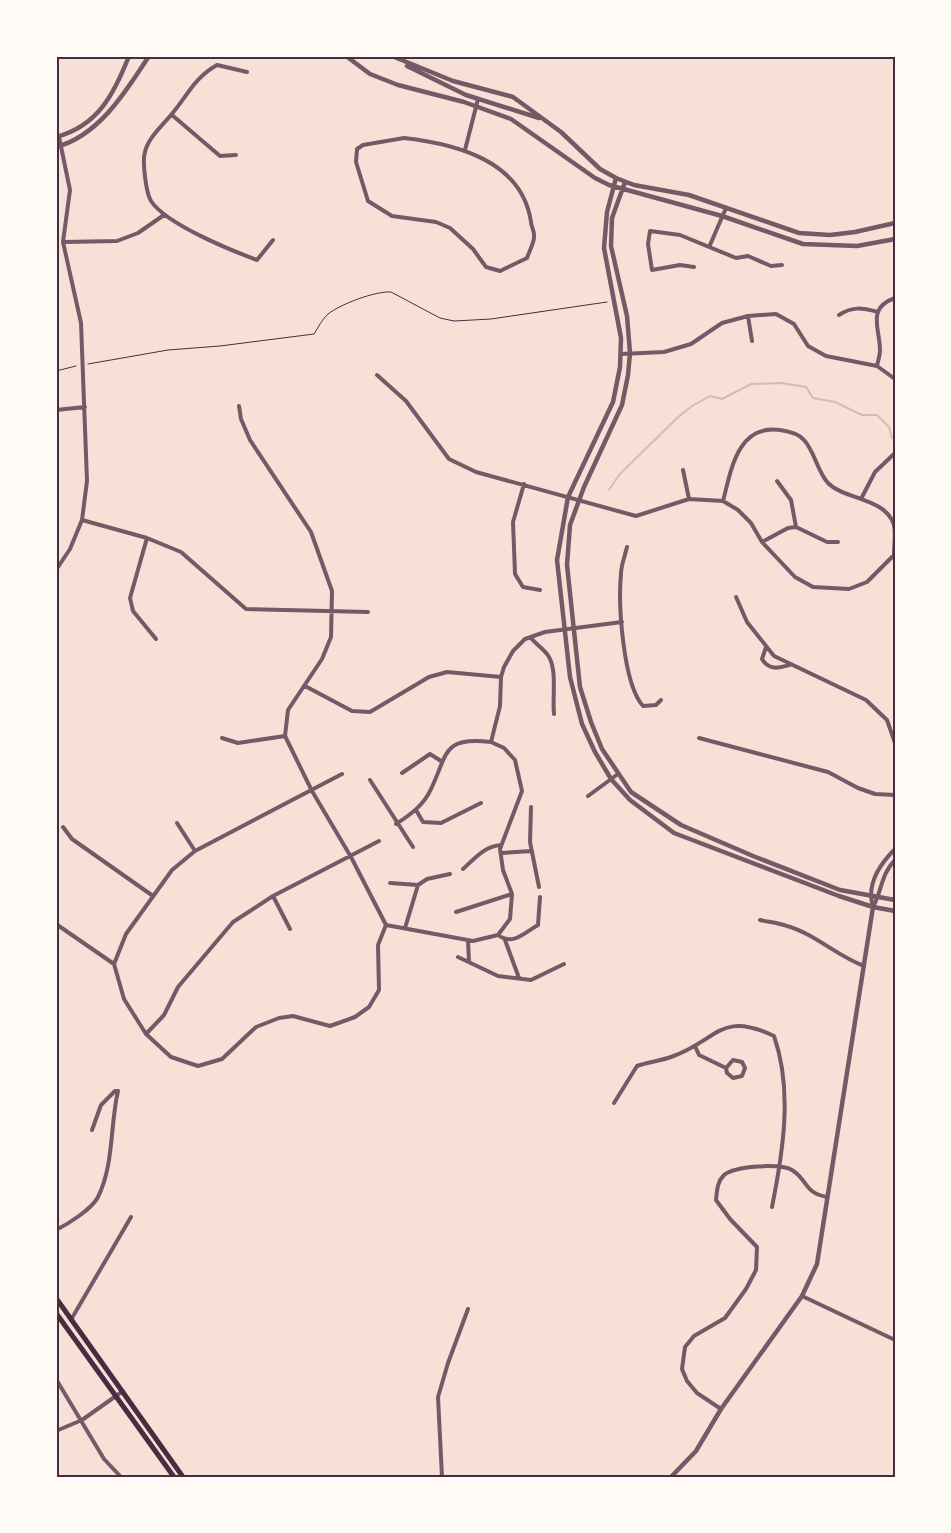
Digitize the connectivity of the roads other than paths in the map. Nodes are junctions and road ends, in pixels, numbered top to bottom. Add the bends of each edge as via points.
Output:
1 (129, 56) edge
2 (149, 56) edge
3 (346, 56) edge
4 (392, 56) edge
5 (398, 60) junction
6 (247, 72) dead end
7 (478, 99) junction
8 (475, 107) junction
9 (172, 115) junction
10 (545, 120) junction
11 (57, 137) edge
12 (59, 146) edge
13 (465, 150) junction
14 (236, 155) dead end
15 (616, 178) junction
16 (625, 182) junction
17 (613, 186) junction
18 (621, 189) junction
19 (726, 208) junction
20 (164, 214) junction
21 (722, 216) junction
22 (895, 223) edge
23 (895, 239) edge
24 (273, 240) dead end
25 (63, 242) junction
26 (710, 245) junction
27 (782, 264) dead end
28 (694, 268) dead end
29 (895, 298) edge
30 (878, 312) junction
31 (840, 315) dead end
32 (748, 316) junction
33 (752, 340) dead end
34 (621, 354) junction
35 (630, 354) junction
36 (876, 366) junction
37 (377, 375) dead end
38 (895, 379) edge
39 (239, 406) dead end
40 (84, 407) junction
41 (56, 410) edge
42 (895, 454) edge
43 (682, 470) dead end
44 (777, 481) dead end
45 (524, 484) junction
46 (568, 497) junction
47 (689, 499) junction
48 (861, 499) junction
49 (578, 500) junction
50 (723, 501) junction
51 (82, 520) junction
52 (894, 524) edge
53 (796, 527) junction
54 (147, 538) junction
55 (762, 542) junction
56 (838, 542) dead end
57 (627, 547) dead end
58 (56, 570) edge
59 (540, 590) dead end
60 (736, 597) dead end
61 (333, 610) junction
62 (368, 612) dead end
63 (622, 622) junction
64 (574, 628) junction
65 (564, 631) junction
66 (530, 638) junction
67 (156, 639) dead end
68 (766, 647) junction
69 (790, 665) junction
70 (501, 677) junction
71 (305, 686) junction
72 (661, 700) dead end
73 (554, 714) dead end
74 (285, 736) junction
75 (222, 738) dead end
76 (699, 738) dead end
77 (491, 742) junction
78 (895, 743) edge
79 (441, 761) junction
80 (402, 773) dead end
81 (342, 774) dead end
82 (618, 774) junction
83 (611, 779) junction
84 (370, 780) dead end
85 (312, 790) junction
86 (895, 795) edge
87 (588, 796) dead end
88 (481, 803) dead end
89 (531, 807) dead end
90 (416, 810) junction
91 (177, 823) dead end
92 (396, 824) junction
93 (63, 827) dead end
94 (379, 841) dead end
95 (501, 845) junction
96 (413, 847) dead end
97 (895, 849) edge
98 (195, 851) junction
99 (532, 851) junction
100 (501, 854) junction
101 (351, 857) junction
102 (895, 860) edge
103 (463, 869) dead end
104 (450, 874) dead end
105 (390, 883) dead end
106 (418, 885) junction
107 (540, 887) dead end
108 (512, 894) junction
109 (153, 896) junction
110 (274, 896) junction
111 (869, 896) junction
112 (540, 897) dead end
113 (879, 897) junction
114 (895, 900) edge
115 (873, 907) junction
116 (895, 911) edge
117 (456, 912) dead end
118 (760, 920) dead end
119 (56, 924) edge
120 (386, 925) junction
121 (404, 928) junction
122 (290, 929) dead end
123 (498, 935) junction
124 (468, 940) junction
125 (505, 940) junction
126 (458, 957) dead end
127 (469, 962) junction
128 (114, 964) junction
129 (564, 964) dead end
130 (864, 966) junction
131 (518, 978) junction
132 (146, 1034) junction
133 (695, 1046) junction
134 (726, 1068) junction
135 (614, 1103) dead end
136 (92, 1130) dead end
137 (780, 1166) junction
138 (827, 1197) junction
139 (772, 1207) dead end
140 (131, 1217) dead end
141 (56, 1230) edge
142 (802, 1296) junction
143 (56, 1298) edge
144 (468, 1309) dead end
145 (56, 1313) edge
146 (72, 1318) junction
147 (895, 1340) edge
148 (56, 1379) edge
149 (123, 1390) junction
150 (116, 1397) junction
151 (721, 1410) junction
152 (82, 1420) junction
153 (56, 1431) edge
154 (121, 1477) edge
155 (174, 1477) edge
156 (183, 1477) edge
157 (442, 1477) edge
158 (672, 1477) edge

1 - 11 street via 113,92 100,110 84,127
2 - 12 street via 102,118 85,134
3 - 8 street via 370,74
4 - 5 street
5 - 7 street via 425,76
5 - 10 street via 453,81 513,97
6 - 9 street via 218,66 202,74
7 - 8 street
7 - 10 street
8 - 13 street
8 - 17 street via 511,119 595,178
9 - 14 street via 220,156
9 - 20 street via 155,133 144,152 150,200
10 - 15 street via 600,169
11 - 12 street
12 - 25 street via 70,190
13 - 13 street via 404,138 363,145 357,149 356,162 368,201 392,216 436,222 450,228 473,249 486,267 500,271 527,258 534,237 529,208 512,178 485,159
15 - 16 street
15 - 17 street
16 - 18 street
16 - 19 street via 689,195
17 - 18 street
17 - 34 street via 604,248 621,338
18 - 21 street
18 - 35 street via 612,218 611,246 627,316
19 - 21 street
19 - 22 street via 799,233 830,235
20 - 24 street via 226,249 257,260
20 - 25 street via 138,234 117,241
21 - 23 street via 803,244 857,246
21 - 26 street
25 - 40 street via 81,323
26 - 27 street via 736,258 748,256 771,266
26 - 28 street via 680,235 650,231 648,244 652,270 680,265
29 - 30 street via 887,300
30 - 31 street via 849,308
30 - 36 street via 876,327 880,350
32 - 33 street
32 - 35 street via 722,323 691,344 664,352
32 - 36 street via 776,314 794,324 808,346 826,356
34 - 35 street
34 - 46 street via 614,402
35 - 49 street via 622,405
36 - 38 street
37 - 45 street via 406,401 449,460 476,472
39 - 61 street via 250,440 311,532 332,592
40 - 41 street
40 - 51 street via 87,481
42 - 48 street via 874,472
43 - 47 street
44 - 53 street via 791,500
45 - 46 street
45 - 59 street via 513,522 515,574 523,587
46 - 49 street
46 - 65 street via 557,560
47 - 49 street via 636,516
47 - 50 street
48 - 50 street via 840,492 827,482 804,439 776,430 761,431 749,437 738,449
48 - 52 street via 880,509
49 - 64 street via 570,525 566,565
50 - 55 street via 738,510
51 - 54 street
51 - 58 street via 70,550
52 - 55 street via 894,556 867,582 850,590 813,587 795,578
53 - 55 street
53 - 56 street via 827,542
54 - 61 street via 180,552 246,609
54 - 67 street via 130,598 133,611
57 - 63 street via 621,573
60 - 68 street via 747,622
61 - 62 street
61 - 71 street via 330,637 322,659
63 - 64 street
63 - 72 street via 630,683 636,698 646,706 656,705
64 - 65 street
64 - 82 street via 580,687 602,748
65 - 66 street via 545,632
65 - 83 street via 570,677 582,724
66 - 70 street via 513,651
66 - 73 street via 549,656 554,682
68 - 69 street
68 - 69 street via 762,659 768,666 775,669
69 - 78 street via 866,700 887,720
70 - 71 street via 447,672 429,677 370,712 352,711
70 - 77 street via 500,706
71 - 74 street via 288,710
74 - 75 street via 238,743
74 - 85 street
76 - 86 street via 828,772 875,794
77 - 79 street via 471,740 450,747
77 - 95 street via 504,748 515,760 522,791
79 - 80 street via 430,754
79 - 90 street via 431,790
81 - 85 street
82 - 83 street
82 - 111 street via 631,792 681,825 840,890
83 - 87 street
83 - 115 street via 630,800 674,833
84 - 92 street
85 - 98 street
85 - 101 street
88 - 90 street via 441,824 423,822
89 - 99 street
90 - 92 street
91 - 98 street
92 - 96 street
93 - 109 street via 72,839
94 - 101 street
95 - 100 street
95 - 103 street via 481,852
97 - 111 street via 883,861
98 - 109 street via 172,870
99 - 100 street
99 - 107 street
100 - 108 street
101 - 110 street
101 - 120 street
102 - 113 street via 887,867
104 - 106 street via 427,879
105 - 106 street
106 - 121 street
108 - 117 street
108 - 123 street via 510,918
109 - 128 street via 126,934
110 - 122 street
110 - 132 street via 233,922 178,988 164,1015
111 - 113 street
111 - 115 street
112 - 125 street via 538,925 514,940
113 - 114 street
113 - 115 street
115 - 116 street
115 - 130 street
118 - 130 street via 789,926 845,959
119 - 128 street
120 - 121 street
120 - 132 street via 378,946 379,990 368,1007 355,1017 330,1026 293,1016 279,1018 256,1026 222,1059 198,1066 171,1058
121 - 124 street
123 - 124 street
123 - 125 street
124 - 127 street
125 - 131 street
126 - 127 street
127 - 131 street via 498,976
128 - 132 street via 124,999
129 - 131 street via 531,980
130 - 138 street
133 - 134 street via 699,1055
133 - 135 street via 671,1058 637,1066
133 - 137 street via 716,1032 741,1025 774,1036 781,1056 784,1120
134 - 134 street via 733,1078 742,1076 744,1068 742,1062 733,1060
136 - 141 street via 100,1105 118,1091 108,1164 98,1198 70,1223
137 - 138 street via 792,1170 814,1195
137 - 139 street
137 - 151 street via 733,1171 724,1175 717,1186 716,1200 757,1247 756,1270 746,1290 725,1318 694,1336 685,1347 682,1369 687,1381 697,1394
138 - 142 street via 816,1264
140 - 146 street
142 - 147 street
142 - 151 street
143 - 146 main road
144 - 157 street via 438,1397
145 - 150 main road
146 - 149 main road
148 - 152 street
149 - 150 street
149 - 156 main road
150 - 152 street
150 - 155 main road
151 - 158 street via 696,1451
152 - 153 street
152 - 154 street via 104,1459

